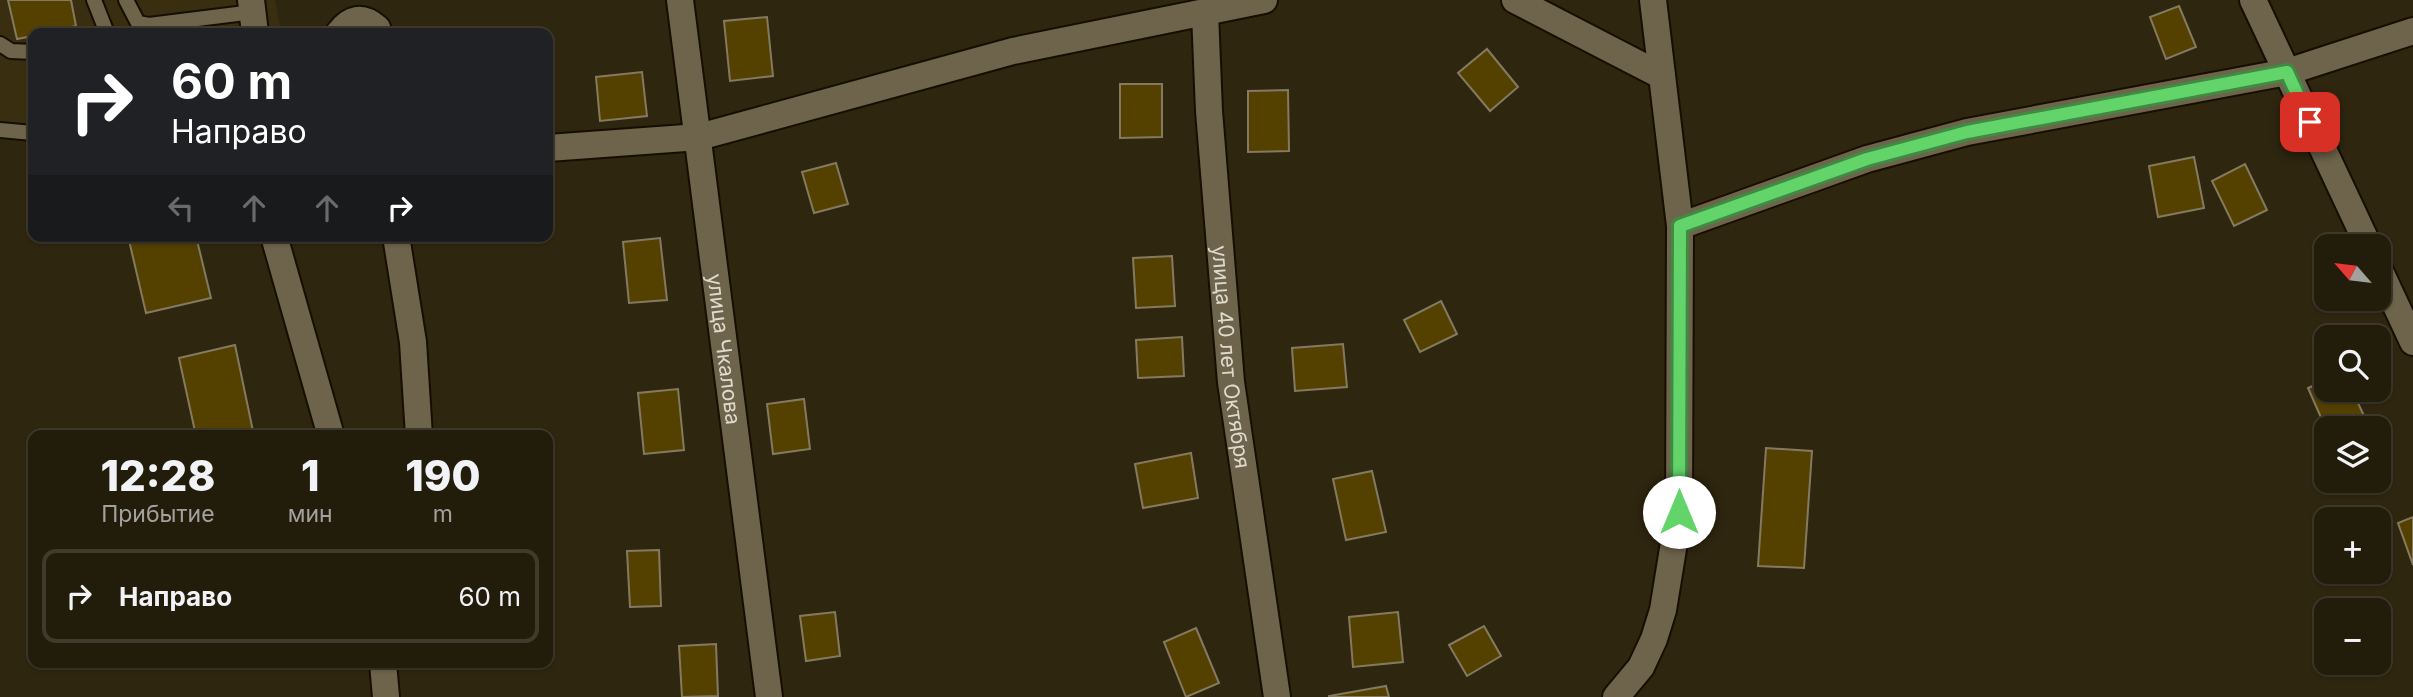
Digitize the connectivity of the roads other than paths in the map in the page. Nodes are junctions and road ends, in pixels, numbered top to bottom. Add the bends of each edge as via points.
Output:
1 (94, 0) edge
2 (126, 0) edge
3 (680, 0) edge
4 (1264, 0) edge
5 (1515, 0) edge
6 (1653, 0) edge
7 (2253, 0) edge
8 (1205, 13) junction
9 (253, 15) edge
10 (105, 28) edge
11 (342, 28) edge
12 (377, 28) edge
13 (2413, 31) edge
14 (0, 44) edge
15 (28, 52) edge
16 (2287, 72) junction
17 (1662, 76) junction
18 (0, 130) edge
19 (28, 133) edge
20 (699, 137) junction
21 (553, 148) edge
22 (1680, 226) junction
23 (2363, 234) edge
24 (276, 242) edge
25 (397, 242) edge
26 (2391, 295) edge
27 (2413, 342) edge
28 (329, 430) edge
29 (419, 430) edge
30 (383, 668) edge
31 (386, 697) edge
32 (769, 697) edge
33 (1277, 697) edge
34 (1616, 697) edge

1 - 10 lane
2 - 9 lane via 138,23 149,25
3 - 20 street, улица Чкалова
4 - 8 street
5 - 17 street
6 - 17 street
7 - 16 street
8 - 20 street via 1013,51
8 - 33 street, улица 40 лет Октября via 1231,382
11 - 12 street via 354,19 364,19
13 - 16 street
14 - 15 lane via 11,51
16 - 22 street via 1967,132 1867,159
16 - 23 street
17 - 22 street
18 - 19 lane
20 - 21 street
20 - 32 street, улица Чкалова
22 - 34 street via 1678,524 1654,639 1641,667
24 - 28 street
25 - 29 street via 413,342
26 - 27 street
30 - 31 street

